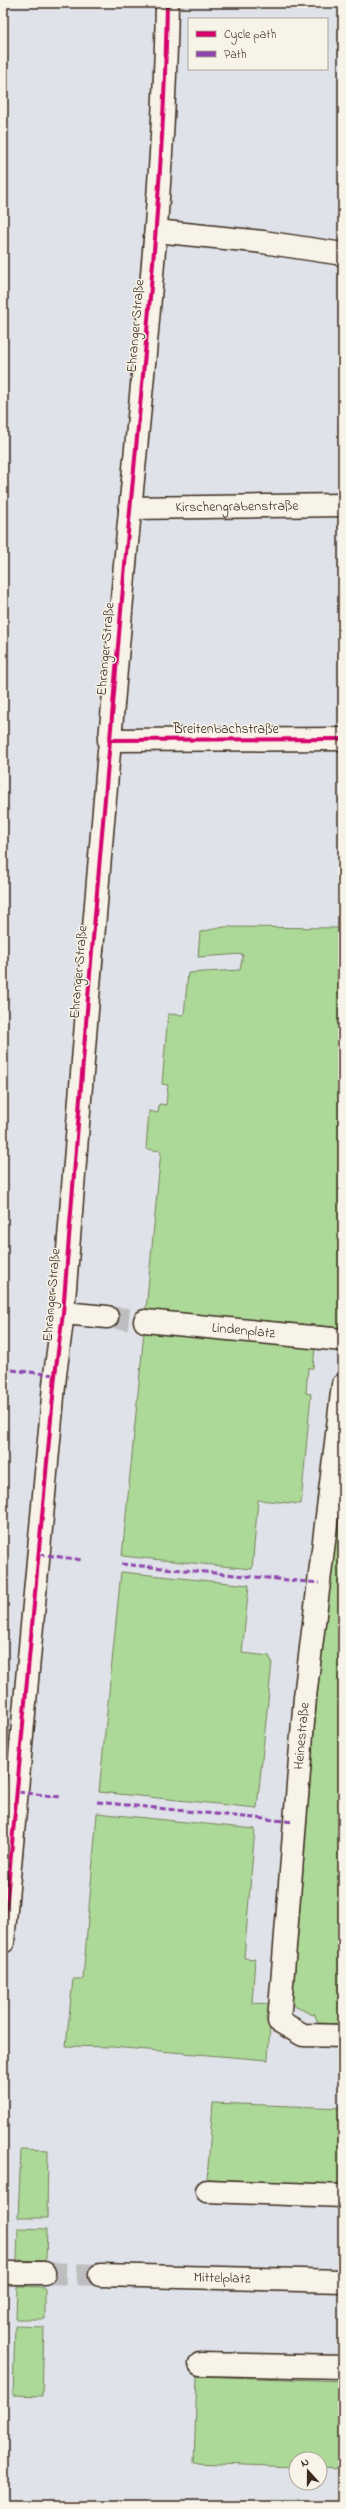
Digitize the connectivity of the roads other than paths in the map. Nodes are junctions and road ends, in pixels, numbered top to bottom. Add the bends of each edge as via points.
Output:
1 (167, 3) edge
2 (156, 231) junction
3 (343, 254) edge
4 (343, 505) edge
5 (130, 508) junction
6 (343, 739) edge
7 (109, 740) junction
8 (63, 1313) junction
9 (107, 1317) tunnel mouth
10 (145, 1320) tunnel mouth
11 (343, 1340) edge
12 (343, 1385) edge
13 (3, 1942) edge
14 (343, 2036) edge
15 (207, 2191) dead end
16 (343, 2196) edge
17 (3, 2273) edge
18 (44, 2273) tunnel mouth
19 (100, 2275) tunnel mouth
20 (343, 2281) edge
21 (200, 2364) dead end
22 (343, 2368) edge

1 - 2 street, Ehranger Straße via 166,92
2 - 3 street via 264,242
2 - 5 street, Ehranger Straße
4 - 5 street, Kirschengrabenstraße
5 - 7 street, Ehranger Straße
6 - 7 street, Breitenbachstraße
7 - 8 street, Ehranger Straße
8 - 9 street
8 - 13 street, Ehranger Straße via 54,1375
10 - 11 street, Lindenplatz
12 - 14 street, Heinestraße via 305,1697 279,2021 303,2035
15 - 16 street
17 - 18 street
19 - 20 street, Mittelplatz
21 - 22 street

